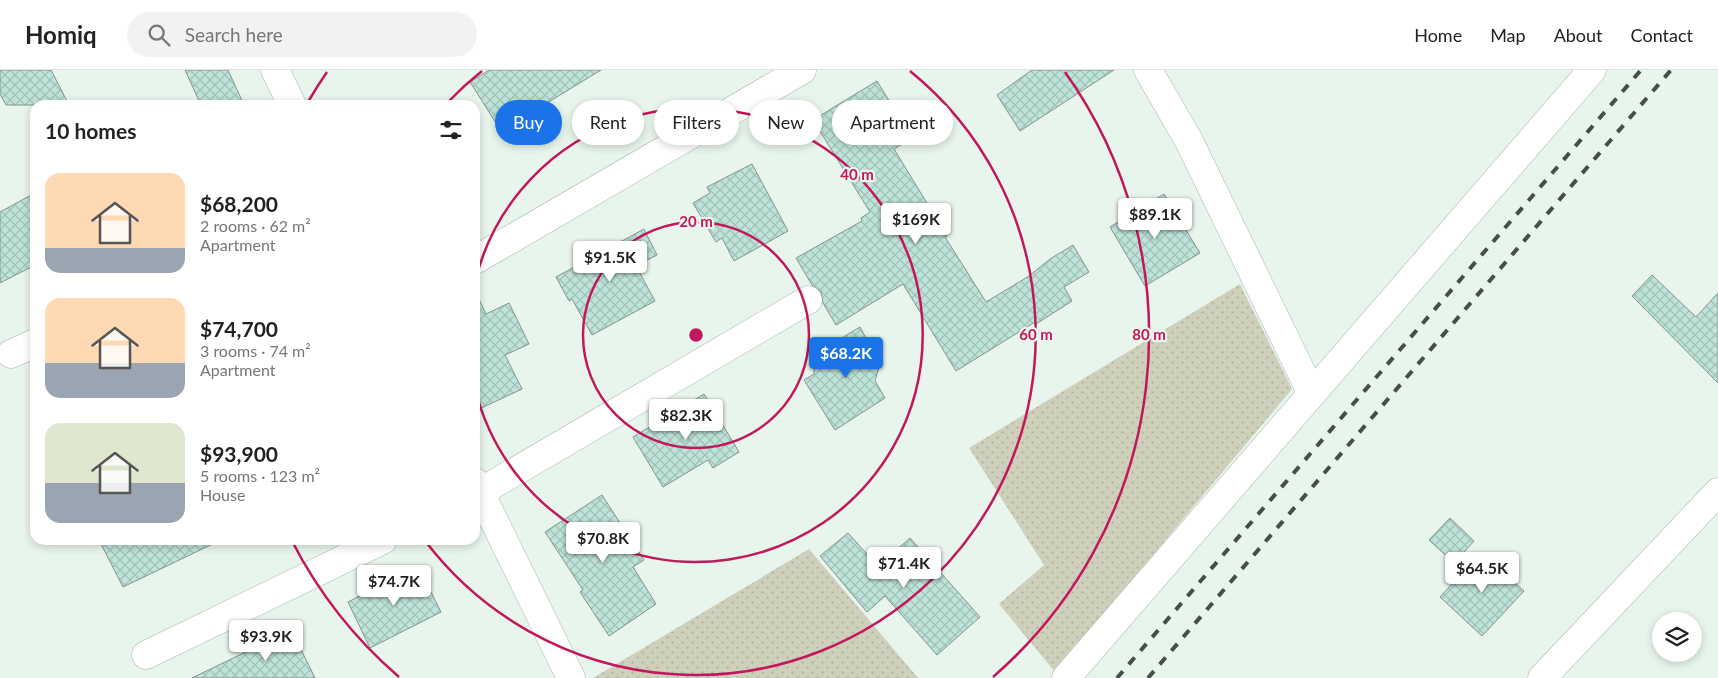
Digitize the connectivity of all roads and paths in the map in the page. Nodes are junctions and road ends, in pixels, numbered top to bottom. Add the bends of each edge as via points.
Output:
1 (275, 70) edge
2 (802, 70) edge
3 (1148, 70) edge
4 (1592, 70) edge
5 (290, 100) edge
6 (480, 257) edge
7 (808, 300) dead end
8 (30, 345) edge
9 (11, 354) dead end
10 (1312, 394) junction
11 (480, 488) edge
12 (1718, 492) edge
13 (480, 496) edge
14 (372, 545) edge
15 (146, 655) dead end
16 (571, 678) edge
17 (1066, 678) edge
18 (1542, 678) edge

1 - 5 street
2 - 6 street
3 - 10 street via 1189,141
4 - 10 street
7 - 11 street
8 - 9 street
10 - 17 street
12 - 18 street
13 - 16 street
14 - 15 street

